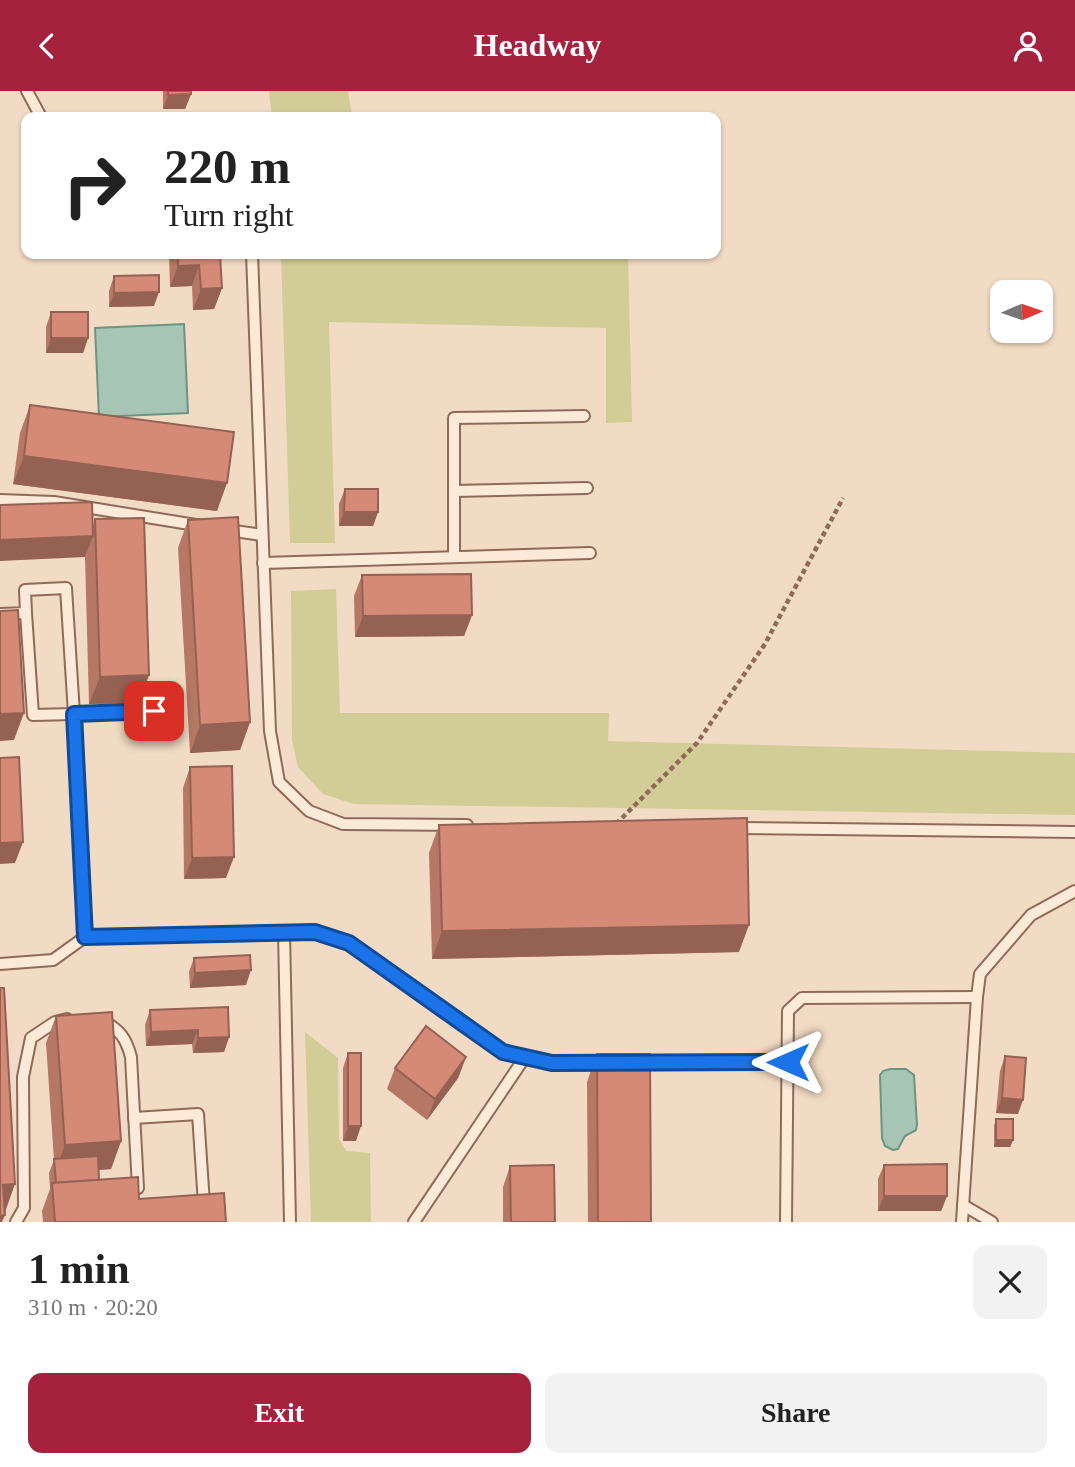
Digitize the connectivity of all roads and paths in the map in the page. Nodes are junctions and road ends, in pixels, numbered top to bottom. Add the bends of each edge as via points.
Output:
1 (27, 91) edge
2 (38, 112) edge
3 (252, 259) edge
4 (584, 417) dead end
5 (587, 488) dead end
6 (454, 491) junction
7 (843, 498) dead end
8 (0, 499) edge
9 (262, 535) junction
10 (590, 553) dead end
11 (454, 557) junction
12 (263, 563) junction
13 (26, 613) junction
14 (0, 614) edge
15 (154, 711) dead end
16 (74, 714) junction
17 (478, 825) edge
18 (613, 827) edge
19 (722, 828) edge
20 (1075, 832) edge
21 (1075, 891) edge
22 (284, 932) junction
23 (85, 937) junction
24 (0, 964) edge
25 (977, 997) junction
26 (525, 1057) junction
27 (788, 1062) junction
28 (134, 1118) junction
29 (139, 1195) edge
30 (191, 1204) edge
31 (964, 1205) junction
32 (24, 1208) junction
33 (16, 1222) edge
34 (25, 1222) edge
35 (290, 1222) edge
36 (415, 1222) edge
37 (786, 1222) edge
38 (962, 1222) edge
39 (992, 1222) edge

1 - 2 lane
3 - 9 lane
4 - 6 lane via 454,418
5 - 6 lane
6 - 11 lane
7 - 18 path via 765,644 698,743
8 - 9 lane via 54,502
9 - 12 lane
10 - 11 lane
11 - 12 lane
12 - 17 lane via 270,731 279,782 309,811 343,824
13 - 14 lane
13 - 16 lane via 33,715
13 - 16 lane via 25,590 66,588
15 - 16 lane
16 - 23 lane
19 - 20 lane
21 - 25 lane via 1031,915 1016,931 980,974
22 - 23 lane
22 - 26 lane via 315,932 349,943 503,1052
22 - 35 lane
23 - 24 lane via 53,960
25 - 27 lane via 802,998 788,1011
25 - 31 lane
26 - 27 lane via 552,1063
26 - 36 lane
27 - 37 lane
28 - 29 lane
28 - 30 lane via 198,1114 204,1204
28 - 32 lane via 131,1057 117,1028 84,1017 55,1022 30,1038 23,1077
31 - 38 lane
31 - 39 lane
32 - 33 lane
32 - 34 lane

